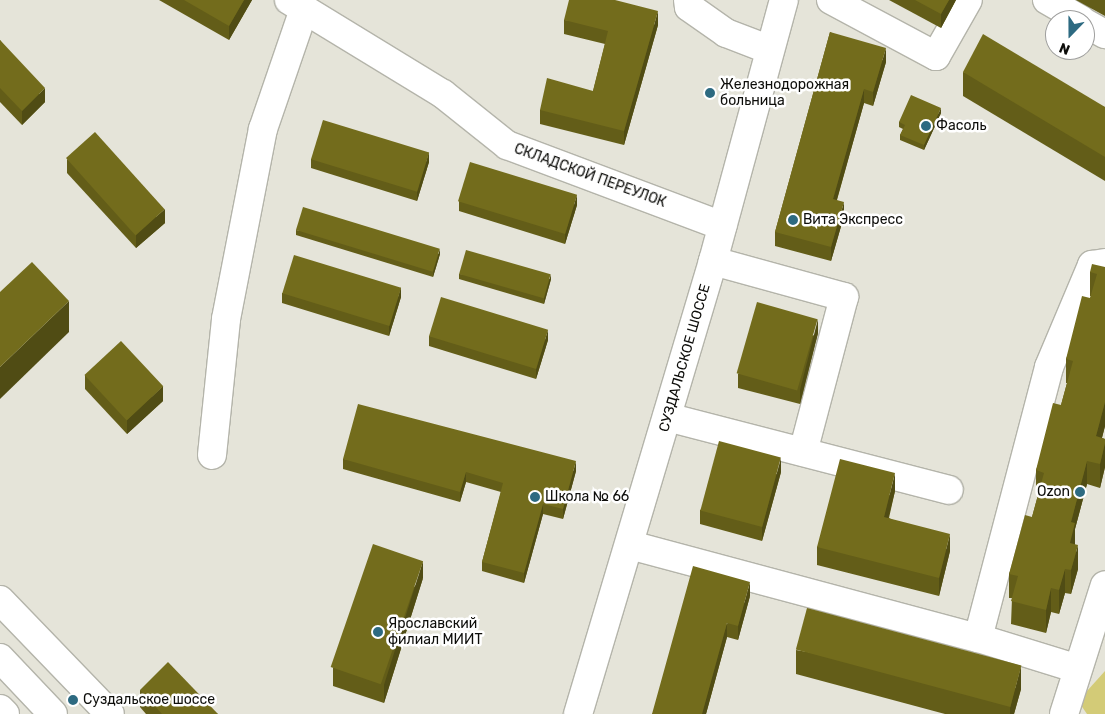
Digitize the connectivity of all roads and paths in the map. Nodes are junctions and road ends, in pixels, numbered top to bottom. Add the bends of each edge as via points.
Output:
1 (688, 0) edge
2 (784, 0) edge
3 (832, 0) edge
4 (968, 0) edge
5 (1046, 0) edge
6 (297, 5) edge
7 (1064, 10) edge
8 (768, 49) junction
9 (722, 226) junction
10 (713, 262) junction
11 (1105, 263) edge
12 (667, 417) junction
13 (803, 452) junction
14 (212, 455) dead end
15 (949, 490) dead end
16 (630, 546) junction
17 (1105, 585) edge
18 (0, 600) edge
19 (978, 638) junction
20 (0, 658) edge
21 (1075, 668) junction
22 (0, 709) edge
23 (4, 714) edge
24 (53, 714) edge
25 (110, 714) edge
26 (578, 714) edge
27 (1064, 714) edge

1 - 8 street via 689,7 726,33
2 - 8 street, СУЗДАЛЬСКОЕ ШОССЕ
3 - 4 street via 936,56
5 - 7 street
6 - 9 street, СКЛАДСКОЙ ПЕРЕУЛОК via 443,94 507,145
6 - 14 street via 263,128 226,318
8 - 9 street, СУЗДАЛЬСКОЕ ШОССЕ
9 - 10 street, СУЗДАЛЬСКОЕ ШОССЕ
10 - 12 street, СУЗДАЛЬСКОЕ ШОССЕ
10 - 13 street via 844,297
11 - 19 street via 1092,265 1049,367
12 - 13 street
12 - 16 street, СУЗДАЛЬСКОЕ ШОССЕ
13 - 15 street
16 - 19 street
16 - 26 street, СУЗДАЛЬСКОЕ ШОССЕ
17 - 21 street
18 - 25 street
19 - 21 street
20 - 24 street
21 - 27 street
22 - 23 street

